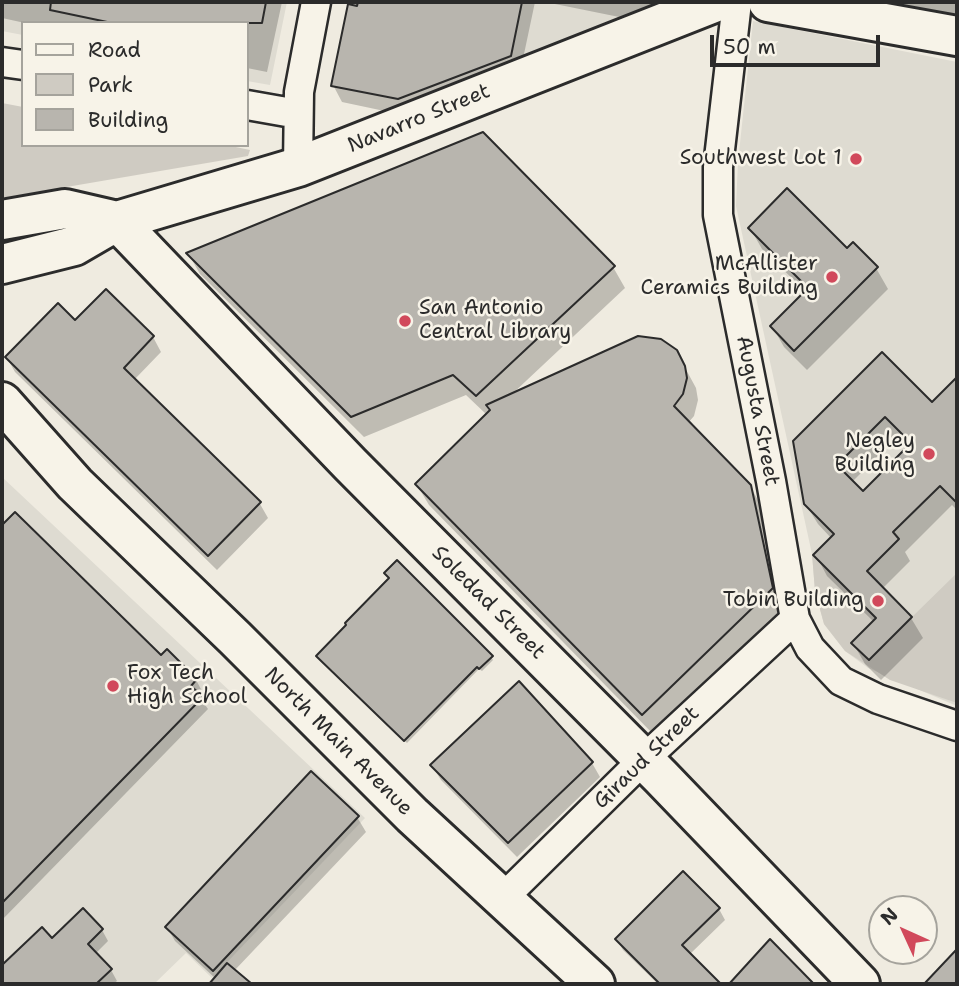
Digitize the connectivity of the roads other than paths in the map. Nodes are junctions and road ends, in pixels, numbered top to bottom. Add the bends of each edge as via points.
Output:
1 (316, 2) edge
2 (716, 2) edge
3 (737, 2) edge
4 (768, 2) edge
5 (957, 36) edge
6 (2, 62) edge
7 (21, 65) edge
8 (248, 105) edge
9 (298, 114) junction
10 (298, 167) junction
11 (2, 219) edge
12 (117, 221) junction
13 (2, 264) edge
14 (2, 402) edge
15 (795, 619) junction
16 (957, 726) edge
17 (643, 760) junction
18 (502, 899) junction
19 (595, 984) edge
20 (860, 984) edge

1 - 9 street
2 - 10 main road, Navarro Street
3 - 15 street, Augusta Street via 718,167 718,215
4 - 5 main road
6 - 7 street
8 - 9 street
9 - 10 street
10 - 12 main road, Navarro Street
11 - 12 main road, Navarro Street via 65,209
12 - 13 main road, Navarro Street via 74,246
12 - 17 main road, Soledad Street
14 - 18 main road, North Main Avenue via 75,484
15 - 16 street, Augusta Street via 810,648 841,681
15 - 17 street, Giraud Street
17 - 18 street, Giraud Street
17 - 20 main road, Soledad Street
18 - 19 main road, North Main Avenue

